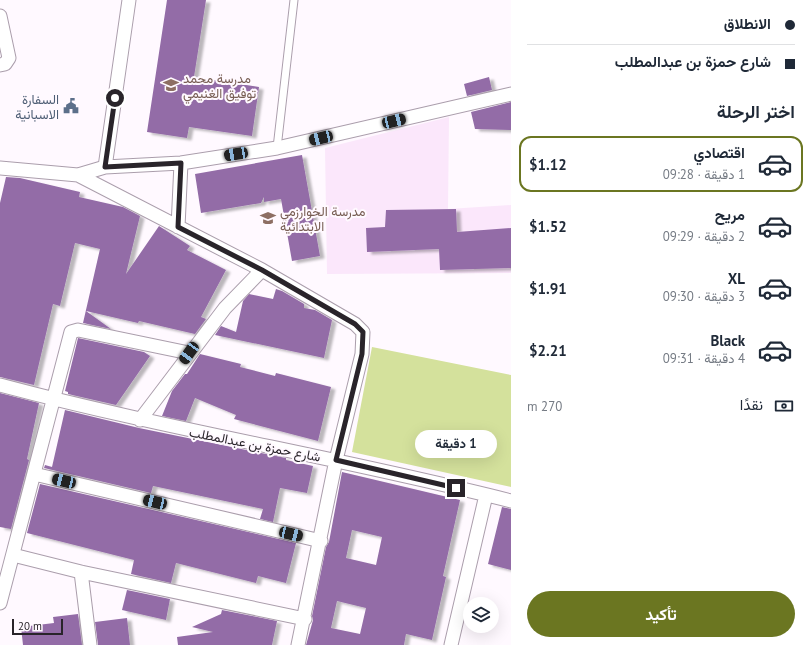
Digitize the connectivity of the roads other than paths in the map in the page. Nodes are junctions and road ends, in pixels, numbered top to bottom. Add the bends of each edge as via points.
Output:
1 (129, 0) edge
2 (294, 0) edge
3 (0, 16) edge
4 (0, 65) edge
5 (511, 94) edge
6 (277, 148) junction
7 (181, 163) junction
8 (105, 167) junction
9 (0, 169) edge
10 (78, 175) junction
11 (178, 227) junction
12 (262, 270) junction
13 (189, 353) junction
14 (0, 385) edge
15 (54, 400) junction
16 (140, 420) junction
17 (336, 460) junction
18 (34, 474) junction
19 (486, 495) junction
20 (511, 501) edge
21 (321, 541) junction
22 (13, 555) junction
23 (81, 572) junction
24 (0, 603) edge
25 (304, 619) junction
26 (90, 645) edge
27 (298, 645) edge
28 (451, 645) edge

1 - 8 street
2 - 6 lane
3 - 4 street via 9,58 5,64
5 - 6 street
6 - 7 street
7 - 8 street
7 - 11 street
8 - 10 street
9 - 10 street
10 - 11 street
11 - 12 street
12 - 13 street via 225,308
12 - 17 street via 355,324 363,332 362,354
13 - 15 street via 74,330 70,335
13 - 16 street
14 - 15 street, شارع حمزة بن عبدالمطلب
15 - 16 street, شارع حمزة بن عبدالمطلب
15 - 18 street
16 - 17 street, شارع حمزة بن عبدالمطلب
17 - 19 street, شارع حمزة بن عبدالمطلب
17 - 21 street
18 - 21 street
18 - 22 street
19 - 20 street, شارع حمزة بن عبدالمطلب
19 - 28 street
21 - 25 street
22 - 23 street
22 - 24 street
23 - 25 street
23 - 26 street
25 - 27 street

